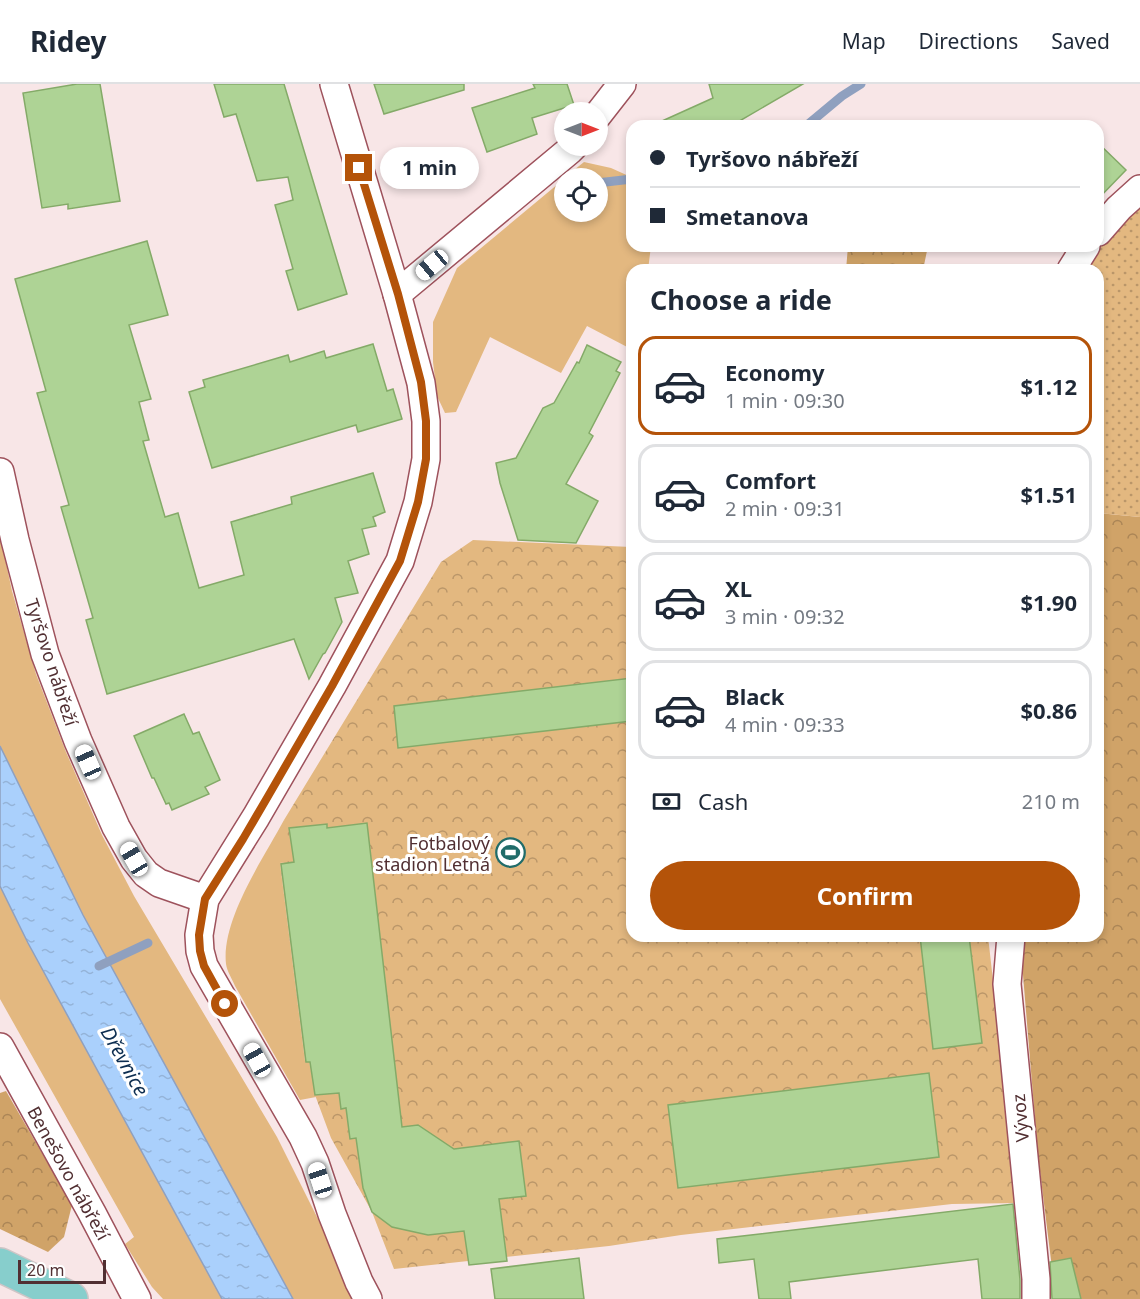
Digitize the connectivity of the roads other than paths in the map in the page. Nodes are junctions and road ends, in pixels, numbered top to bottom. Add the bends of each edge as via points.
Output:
1 (334, 84) edge
2 (622, 84) edge
3 (608, 102) edge
4 (563, 156) edge
5 (1140, 189) edge
6 (1104, 225) edge
7 (398, 294) junction
8 (0, 472) edge
9 (205, 899) junction
10 (1011, 942) edge
11 (0, 1047) edge
12 (0, 1265) edge
13 (71, 1299) edge
14 (137, 1299) edge
15 (368, 1299) edge
16 (1036, 1299) edge

1 - 7 street
2 - 3 street
4 - 7 street
5 - 6 street
7 - 9 street via 421,382 426,421 426,459 400,561 332,686
8 - 9 street, Tyršovo nábřeží via 45,654 116,827 146,874 159,883
9 - 15 street via 199,935 204,966 303,1137
10 - 16 street, Vývoz via 1008,984
11 - 14 street, Benešovo nábřeží
12 - 13 main road

